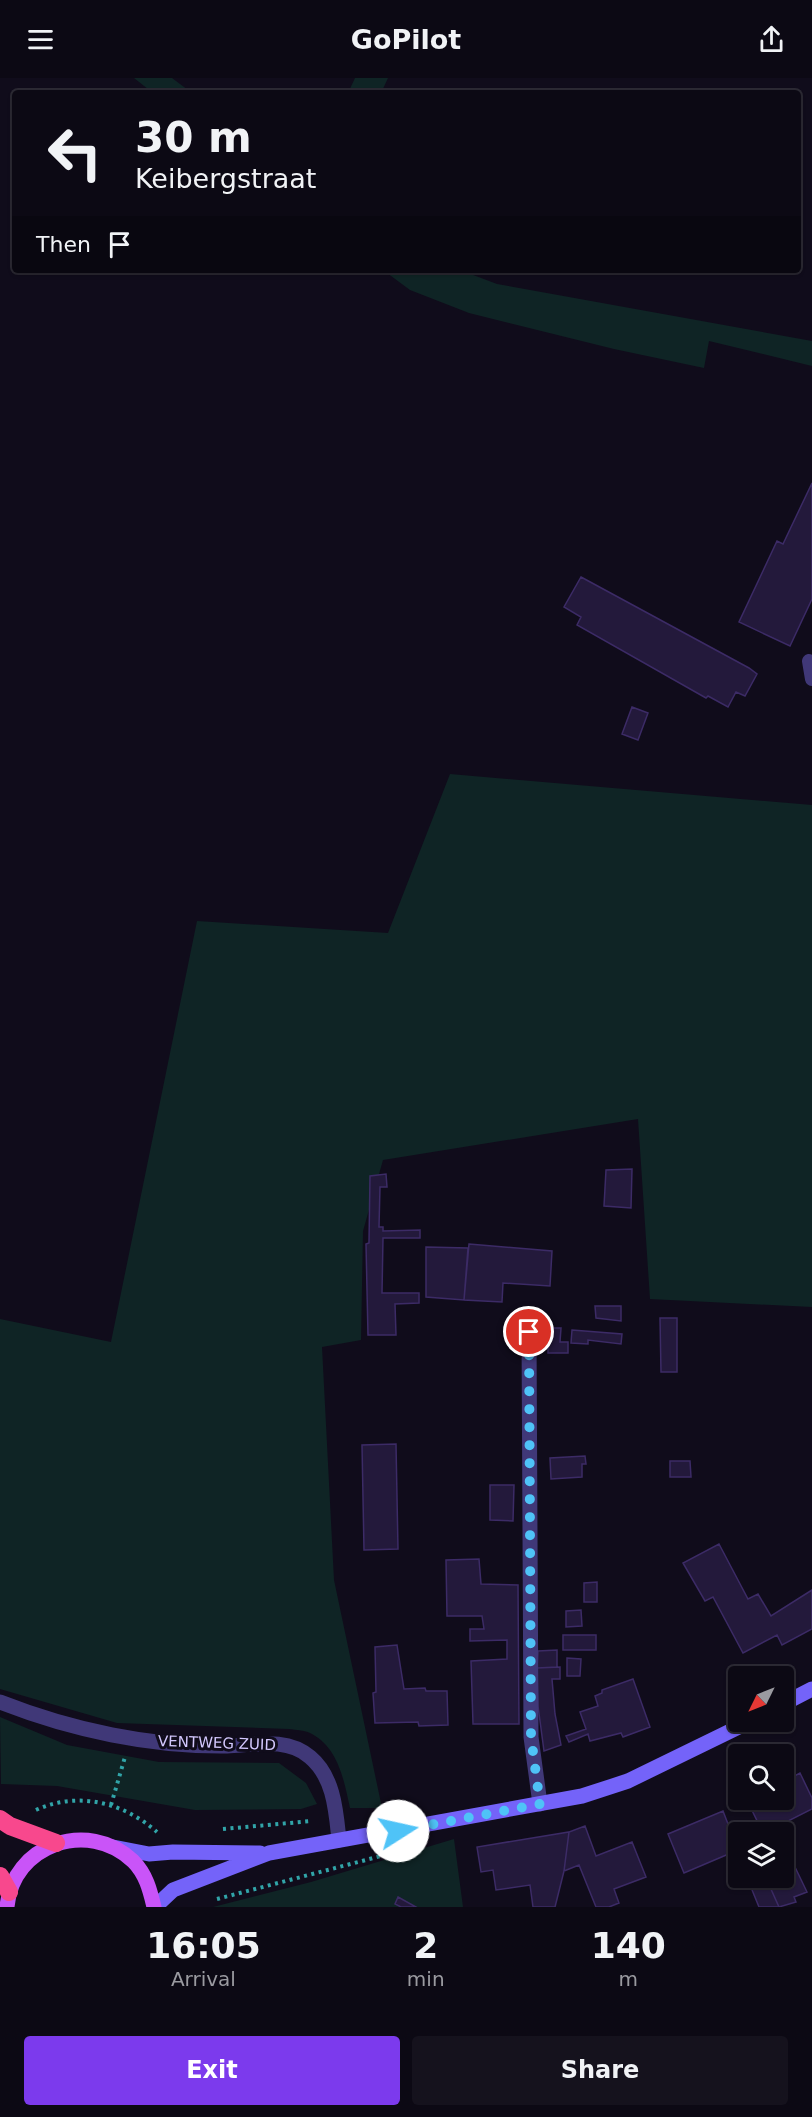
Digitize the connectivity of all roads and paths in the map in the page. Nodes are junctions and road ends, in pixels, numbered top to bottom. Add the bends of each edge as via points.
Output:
1 (809, 661) dead end
2 (812, 679) edge
3 (529, 1332) dead end
4 (812, 1689) edge
5 (794, 1698) edge
6 (0, 1702) edge
7 (728, 1732) edge
8 (130, 1738) junction
9 (540, 1804) junction
10 (111, 1805) junction
11 (27, 1814) dead end
12 (336, 1818) junction
13 (0, 1819) edge
14 (417, 1828) junction
15 (221, 1829) dead end
16 (165, 1830) dead end
17 (339, 1840) junction
18 (56, 1843) junction
19 (113, 1846) junction
20 (269, 1853) junction
21 (0, 1876) edge
22 (215, 1899) dead end
23 (8, 1900) edge
24 (154, 1907) edge

1 - 2 lane
3 - 9 street via 531,1737
4 - 5 street
6 - 8 street, VENTWEG ZUID
7 - 9 street via 628,1781
8 - 10 path
8 - 12 street, VENTWEG ZUID via 179,1744 293,1746 323,1772 332,1791
9 - 14 street
10 - 11 path via 77,1800 47,1805
10 - 16 path via 133,1814 155,1830
12 - 15 path
12 - 17 street, VENTWEG ZUID
13 - 18 highway
14 - 17 street
14 - 22 path via 398,1848 373,1860
17 - 20 street
18 - 19 main road via 85,1839
18 - 23 main road via 35,1854 19,1871
19 - 20 street via 149,1854
19 - 24 main road via 134,1862 148,1883
20 - 24 street via 173,1890
21 - 23 highway

